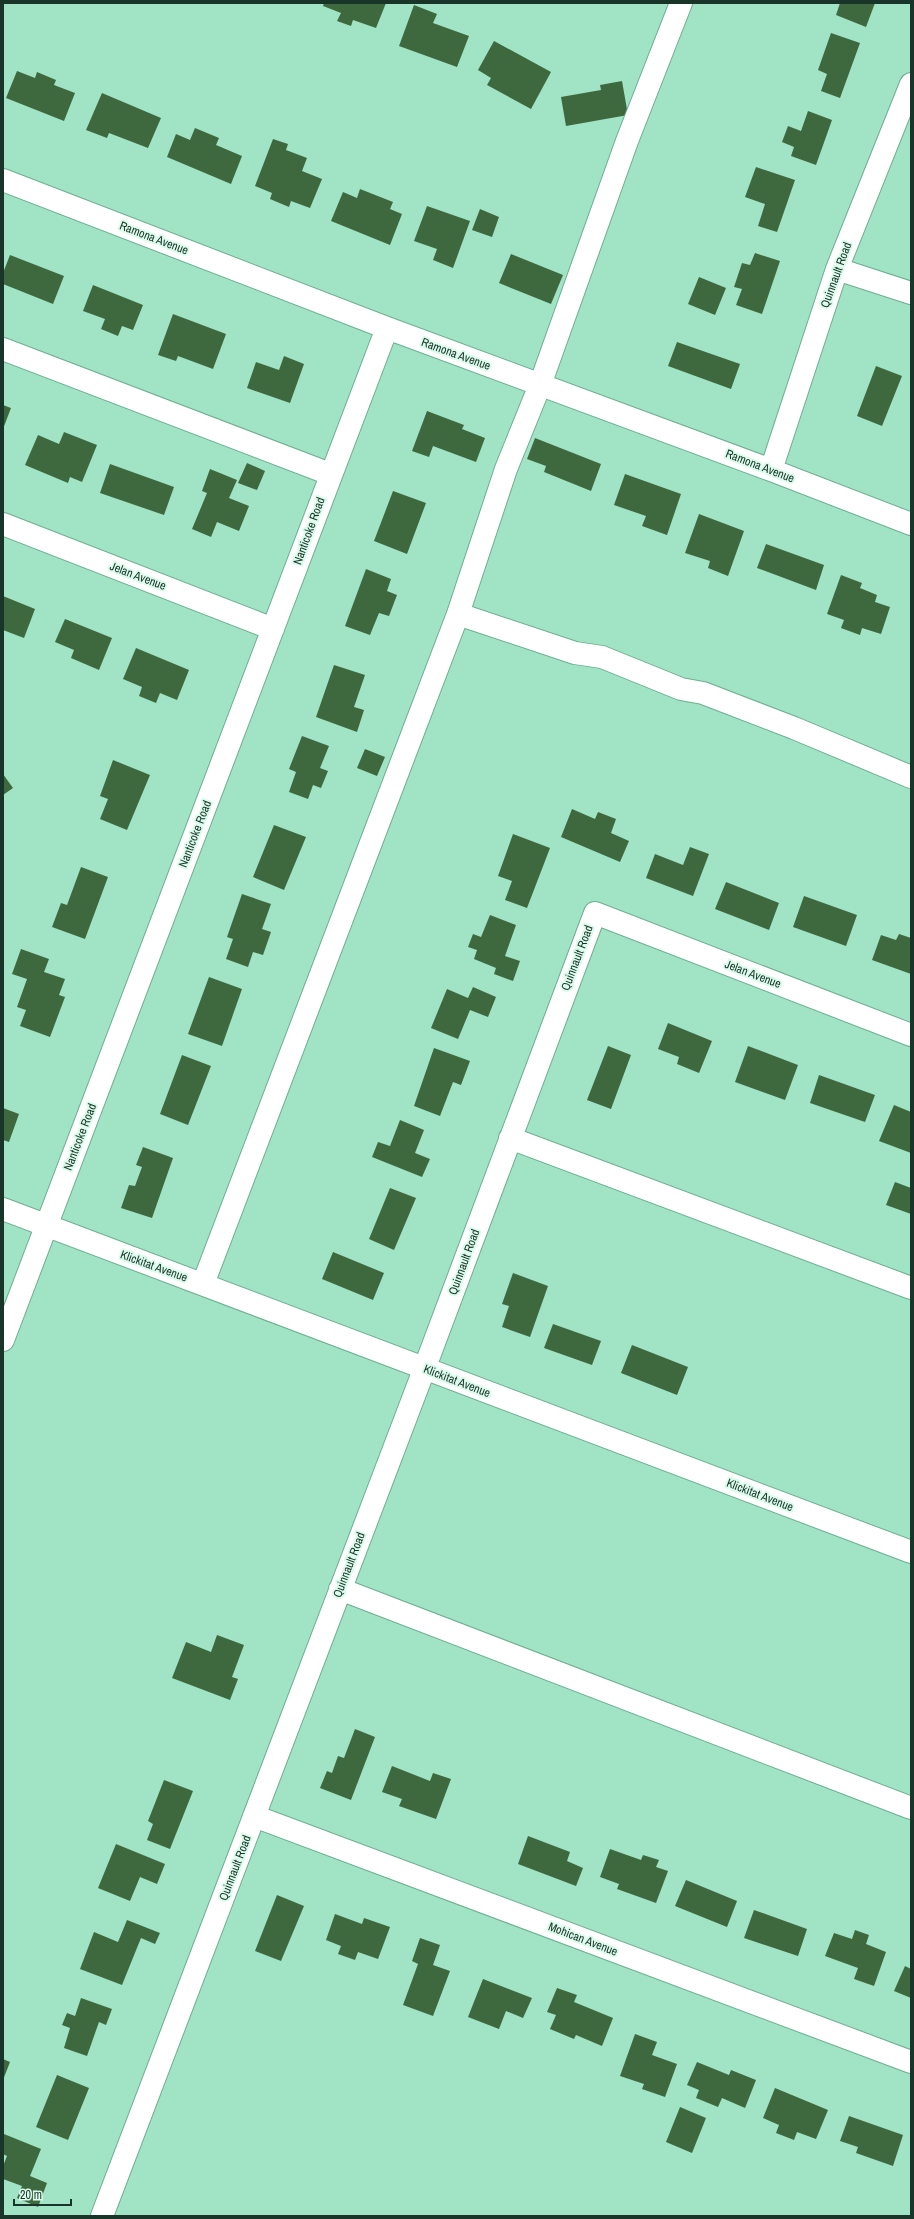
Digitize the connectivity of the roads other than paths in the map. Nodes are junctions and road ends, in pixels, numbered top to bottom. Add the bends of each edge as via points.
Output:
1 (681, 3) edge
2 (911, 84) edge
3 (3, 180) edge
4 (837, 269) junction
5 (911, 293) edge
6 (387, 328) junction
7 (3, 349) edge
8 (540, 385) junction
9 (771, 470) junction
10 (330, 474) junction
11 (3, 524) edge
12 (911, 524) edge
13 (458, 614) junction
14 (273, 629) junction
15 (911, 777) edge
16 (594, 913) joint
17 (911, 1035) edge
18 (510, 1138) junction
19 (3, 1210) edge
20 (46, 1226) junction
21 (202, 1284) junction
22 (911, 1288) edge
23 (3, 1340) edge
24 (424, 1368) junction
25 (911, 1552) edge
26 (340, 1589) junction
27 (911, 1808) edge
28 (254, 1816) junction
29 (911, 2062) edge
30 (102, 2216) edge

1 - 8 street
2 - 4 street, Quinnault Road
3 - 6 street, Ramona Avenue
4 - 5 street
4 - 9 street, Quinnault Road
6 - 8 street, Ramona Avenue
6 - 10 street, Nanticoke Road
7 - 10 street
8 - 9 street, Ramona Avenue
8 - 13 street via 506,469
9 - 12 street, Ramona Avenue
10 - 14 street, Nanticoke Road
11 - 14 street, Jelan Avenue
13 - 15 street via 575,653 602,657 681,689 703,693
13 - 21 street
14 - 20 street, Nanticoke Road
16 - 17 street, Jelan Avenue
16 - 18 street, Quinnault Road
18 - 22 street
18 - 24 street, Quinnault Road
19 - 20 street, Klickitat Avenue
20 - 21 street, Klickitat Avenue
20 - 23 street, Nanticoke Road
21 - 24 street, Klickitat Avenue
24 - 25 street, Klickitat Avenue
24 - 26 street, Quinnault Road
26 - 27 street
26 - 28 street, Quinnault Road
28 - 29 street, Mohican Avenue
28 - 30 street, Quinnault Road

